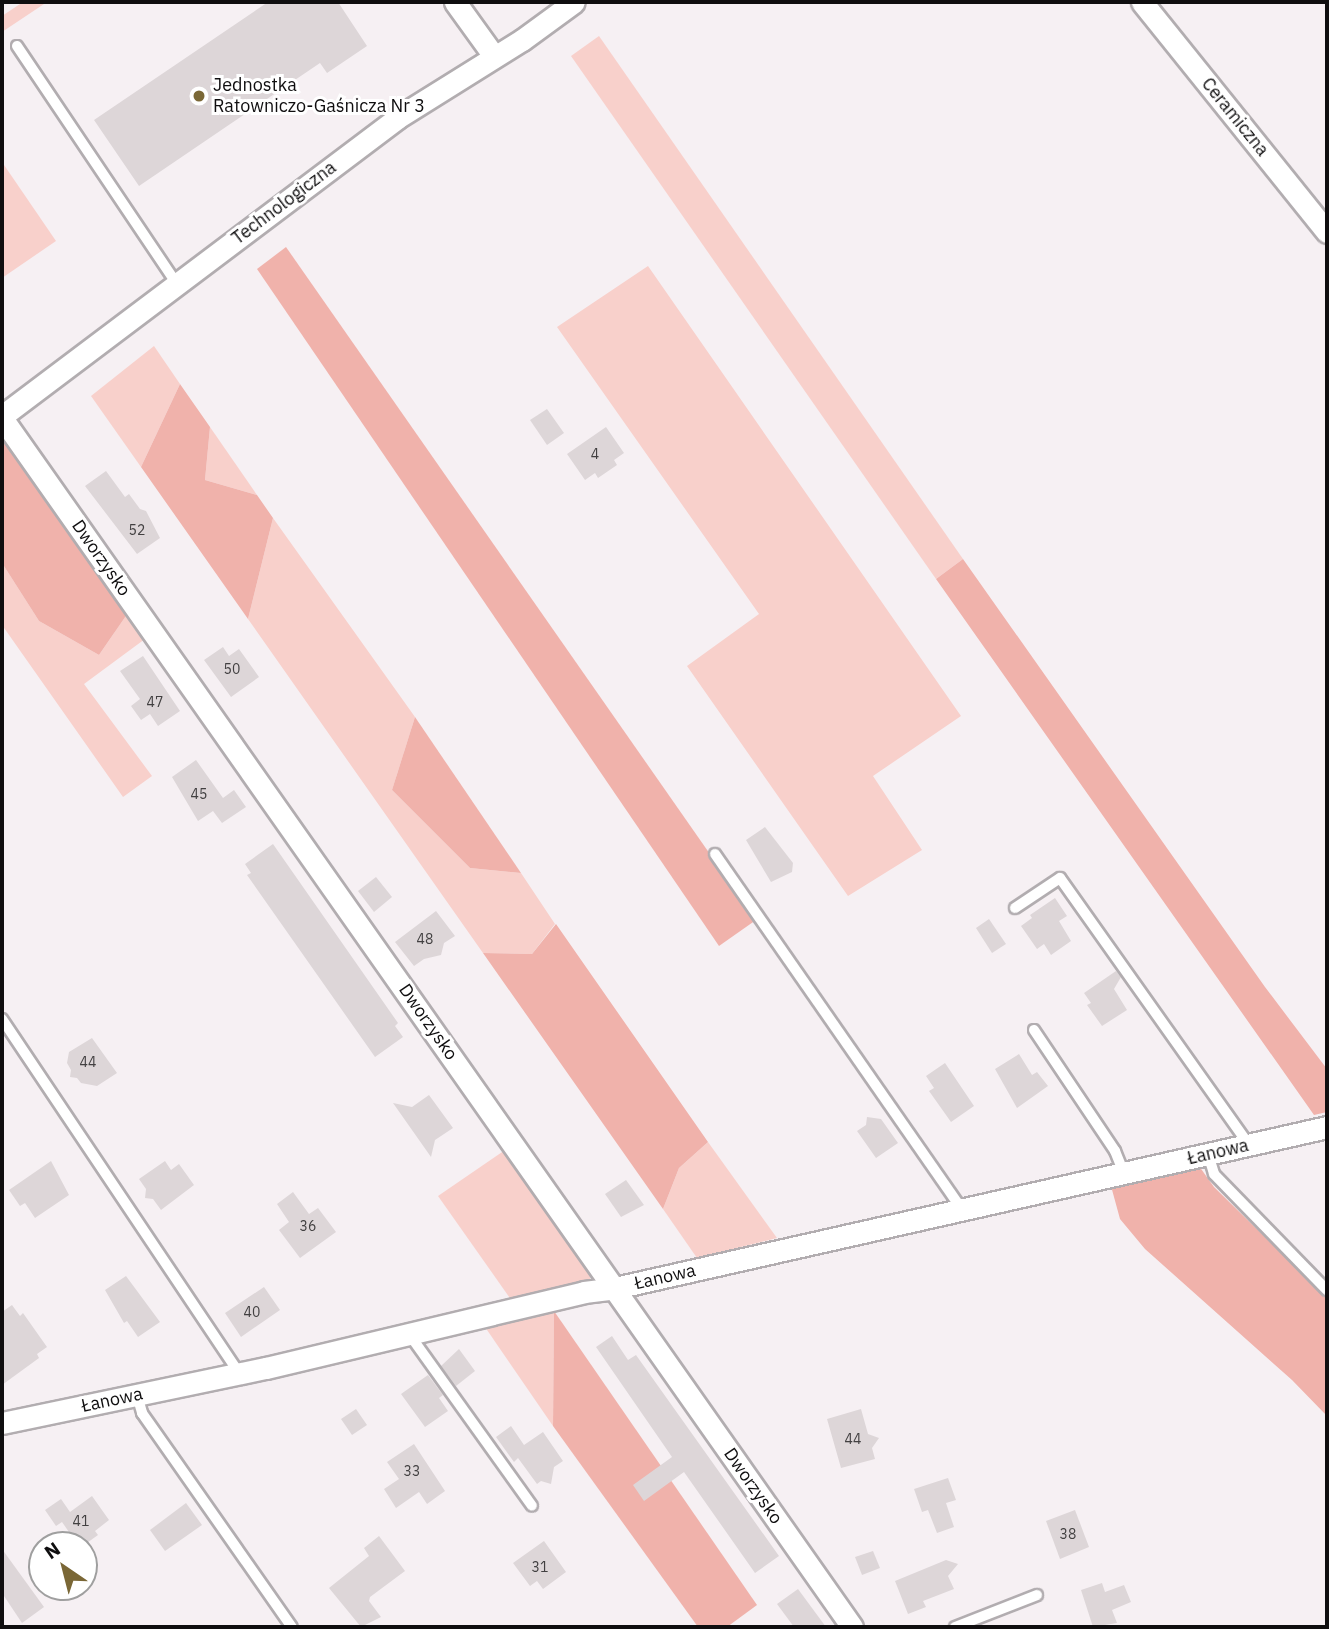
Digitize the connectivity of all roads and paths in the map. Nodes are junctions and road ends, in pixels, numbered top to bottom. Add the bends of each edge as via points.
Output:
1 (455, 2) edge
2 (574, 2) edge
3 (1142, 2) edge
4 (17, 46) dead end
5 (494, 56) junction
6 (1327, 232) edge
7 (177, 285) junction
8 (2, 417) edge
9 (715, 854) dead end
10 (1015, 908) dead end
11 (2, 1019) edge
12 (1034, 1030) dead end
13 (1327, 1127) edge
14 (1249, 1145) junction
15 (1208, 1154) junction
16 (1124, 1173) junction
17 (962, 1209) junction
18 (615, 1288) junction
19 (1327, 1290) edge
20 (409, 1335) junction
21 (240, 1374) junction
22 (137, 1395) junction
23 (2, 1423) edge
24 (533, 1506) dead end
25 (1037, 1595) dead end
26 (292, 1627) edge
27 (852, 1627) edge
28 (956, 1627) edge

1 - 5 street
2 - 5 street, Technologiczna
3 - 6 street, Ceramiczna
4 - 7 lane
5 - 7 street, Technologiczna via 397,118
7 - 8 street, Technologiczna
8 - 18 street, Dworzysko
9 - 17 lane
10 - 14 lane via 1060,878
11 - 21 lane
12 - 16 lane via 1115,1151
13 - 14 street, Łanowa
14 - 15 street, Łanowa
15 - 16 street, Łanowa
15 - 19 lane via 1213,1174
16 - 17 street, Łanowa
17 - 18 street, Łanowa
18 - 20 street, Łanowa
18 - 27 street, Dworzysko
20 - 21 street, Łanowa
20 - 24 lane
21 - 22 street, Łanowa
22 - 23 street, Łanowa
22 - 26 lane via 142,1413
25 - 28 lane

